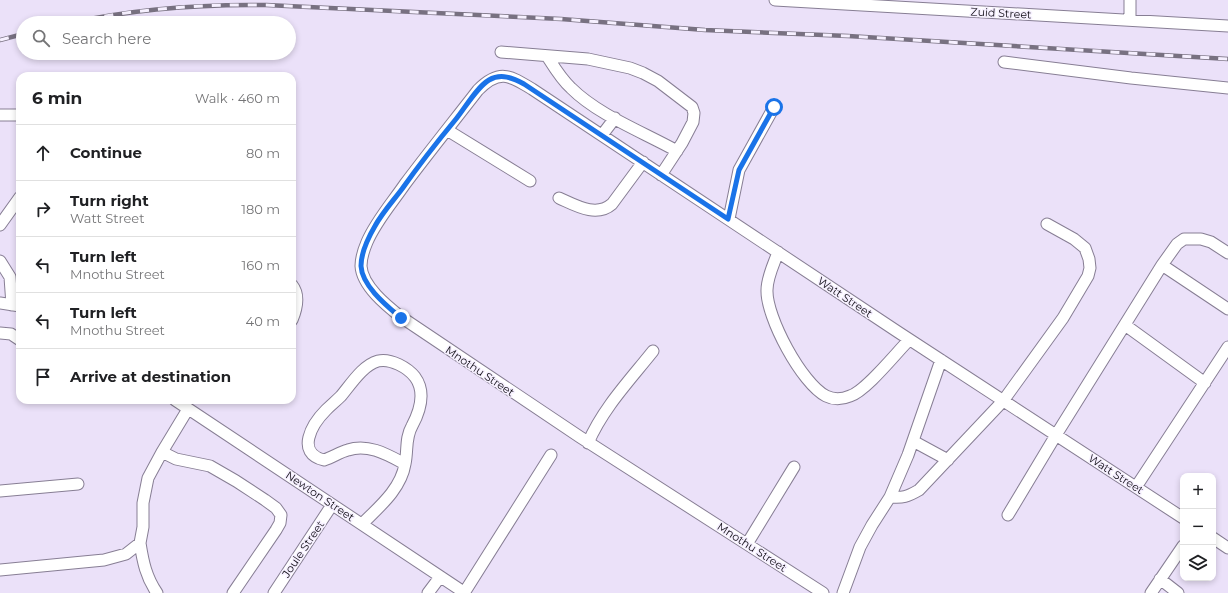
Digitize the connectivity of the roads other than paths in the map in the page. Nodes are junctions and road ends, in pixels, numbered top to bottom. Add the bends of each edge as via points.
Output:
1 (775, 0) edge
2 (1130, 0) edge
3 (828, 2) edge
4 (1130, 20) junction
5 (1228, 26) edge
6 (501, 52) dead end
7 (547, 56) junction
8 (1004, 62) dead end
9 (506, 76) joint
10 (1228, 88) edge
11 (774, 107) dead end
12 (0, 115) edge
13 (16, 115) edge
14 (615, 118) junction
15 (447, 130) junction
16 (602, 135) junction
17 (677, 151) junction
18 (643, 162) junction
19 (661, 175) junction
20 (530, 181) dead end
21 (558, 198) dead end
22 (16, 200) edge
23 (5, 209) edge
24 (728, 219) junction
25 (1047, 224) dead end
26 (0, 225) edge
27 (778, 252) junction
28 (1228, 253) edge
29 (0, 261) edge
30 (1162, 265) junction
31 (296, 291) edge
32 (0, 303) edge
33 (16, 305) edge
34 (296, 305) edge
35 (1228, 309) edge
36 (1125, 326) junction
37 (0, 333) edge
38 (16, 337) edge
39 (909, 340) junction
40 (1228, 347) edge
41 (653, 351) dead end
42 (941, 360) junction
43 (1205, 383) junction
44 (1003, 401) junction
45 (181, 404) edge
46 (188, 409) junction
47 (1056, 435) junction
48 (913, 441) junction
49 (588, 443) junction
50 (162, 452) junction
51 (551, 455) dead end
52 (948, 460) junction
53 (405, 464) junction
54 (794, 467) dead end
55 (78, 484) dead end
56 (1136, 487) junction
57 (0, 491) edge
58 (890, 497) junction
59 (332, 505) junction
60 (1008, 515) dead end
61 (1180, 516) edge
62 (362, 524) junction
63 (1216, 540) edge
64 (140, 543) junction
65 (747, 544) junction
66 (1228, 548) edge
67 (1180, 550) edge
68 (0, 570) edge
69 (440, 577) junction
70 (1160, 579) junction
71 (157, 593) edge
72 (233, 593) edge
73 (274, 593) edge
74 (428, 593) edge
75 (464, 593) edge
76 (823, 593) edge
77 (843, 593) edge
78 (1151, 593) edge
79 (1178, 593) edge

1 - 3 street, Zuid Street
2 - 4 street
3 - 4 street, Zuid Street
4 - 5 street, Zuid Street
6 - 7 street
7 - 14 street via 571,89
7 - 17 street via 588,59 630,68 658,81 692,107 694,113 691,128
8 - 10 street
9 - 15 street, Mnothu Street via 487,81
9 - 16 street, Watt Street via 528,86
11 - 24 street via 739,170
12 - 13 street
14 - 16 street
14 - 17 street
15 - 20 street
15 - 49 street, Mnothu Street via 376,225 366,243 361,266 363,275 380,299 401,318
16 - 18 street, Watt Street
17 - 19 street
18 - 19 street, Watt Street
18 - 21 street via 607,209 589,210
19 - 24 street, Watt Street
22 - 23 street
23 - 26 street
24 - 27 street, Watt Street
25 - 44 street via 1085,248 1090,268 1088,276 1063,318
27 - 39 street, Watt Street
27 - 39 street via 768,279 768,304 782,339 799,368 820,392 839,399 852,396 865,387
28 - 30 street via 1211,242 1184,239
29 - 33 street via 10,278
30 - 35 street
30 - 36 street
31 - 34 street
32 - 33 street
36 - 43 street
36 - 47 street
37 - 38 street
39 - 42 street, Watt Street
40 - 43 street
41 - 49 street via 610,404
42 - 44 street, Watt Street
42 - 48 street
43 - 56 street
44 - 47 street, Watt Street
44 - 52 street
45 - 46 street, Newton Street
46 - 50 street
46 - 59 street, Newton Street
47 - 56 street, Watt Street
47 - 60 street
48 - 52 street
48 - 58 street
49 - 65 street, Mnothu Street
50 - 64 street via 148,478
50 - 72 street via 176,459 210,466 265,500 281,515 276,530
51 - 75 street
52 - 58 street via 915,492 907,497
53 - 53 street via 408,434 421,400 420,386 417,379 405,368 380,360 362,371 319,418 308,439 308,446 310,451 324,460 354,448 364,448
53 - 62 street via 396,487
54 - 65 street
55 - 57 street
56 - 61 street, Watt Street
58 - 77 street via 860,547
59 - 62 street, Newton Street
59 - 73 street, Joule Street
62 - 69 street, Newton Street
63 - 66 street
64 - 68 street via 126,554 104,560
64 - 71 street via 145,569
65 - 76 street, Mnothu Street
67 - 70 street
69 - 74 street
69 - 75 street, Newton Street
70 - 78 street
70 - 79 street

